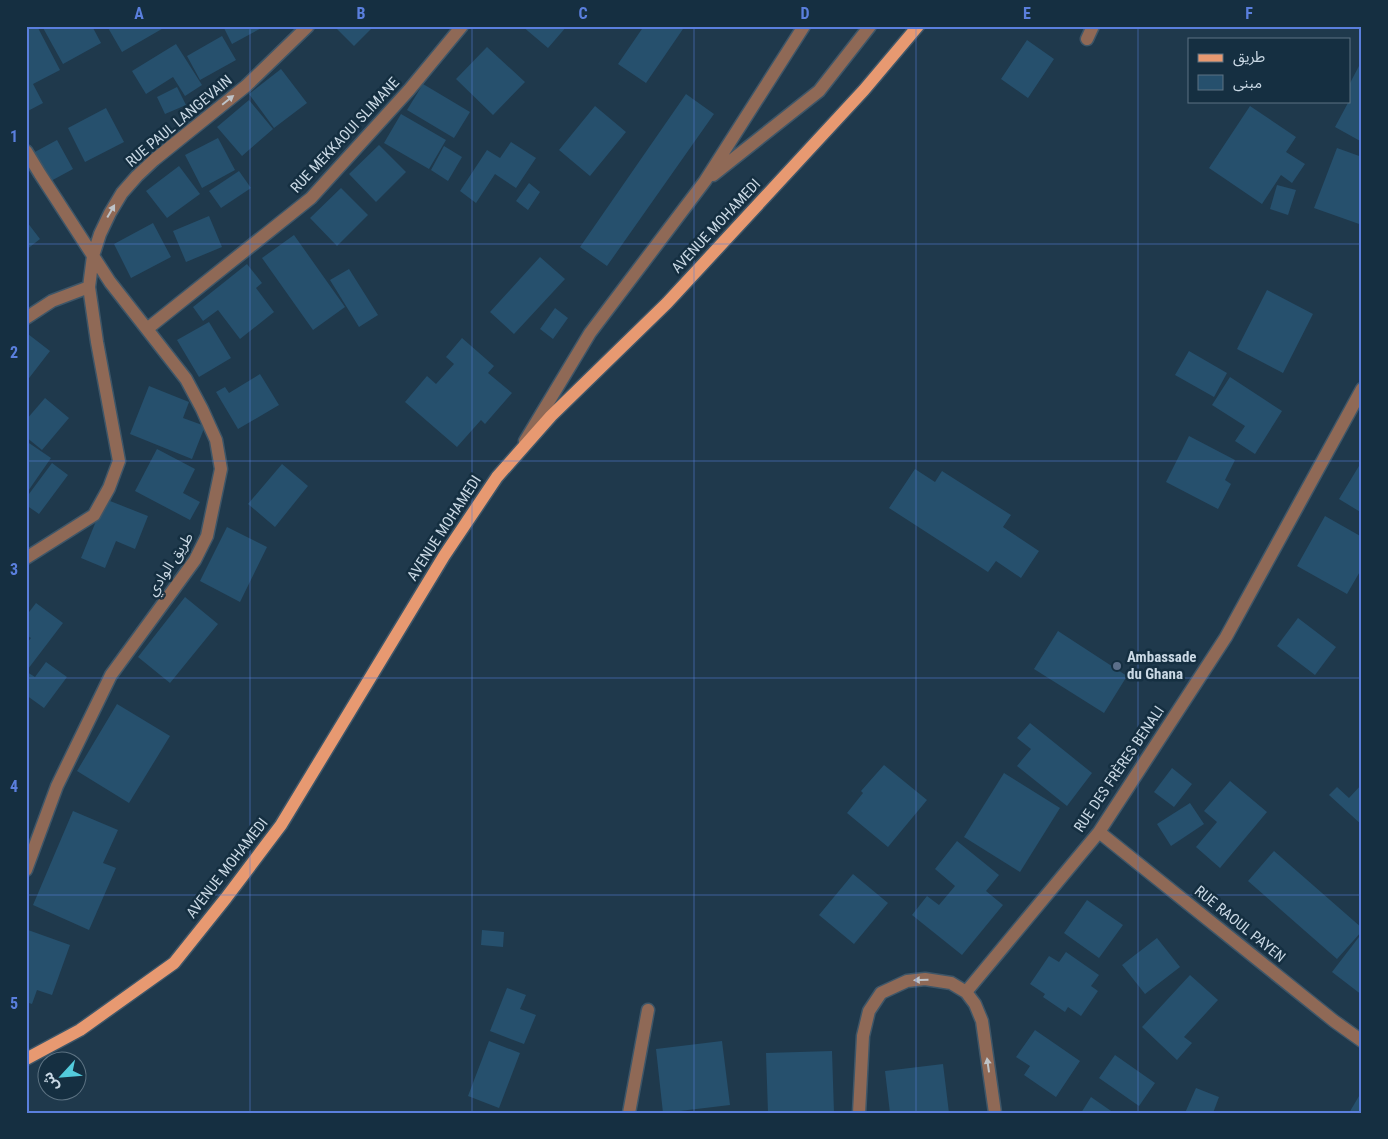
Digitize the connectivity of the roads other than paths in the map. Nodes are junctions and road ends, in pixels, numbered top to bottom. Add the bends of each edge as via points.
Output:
1 (308, 26) edge
2 (462, 26) edge
3 (804, 26) edge
4 (870, 26) edge
5 (918, 26) edge
6 (1093, 26) edge
7 (1087, 39) dead end
8 (26, 151) edge
9 (705, 182) junction
10 (93, 256) junction
11 (89, 287) junction
12 (26, 318) edge
13 (147, 329) junction
14 (1362, 389) edge
15 (516, 455) junction
16 (26, 558) edge
17 (1099, 832) junction
18 (26, 870) edge
19 (966, 992) junction
20 (648, 1010) dead end
21 (1362, 1041) edge
22 (26, 1059) edge
23 (629, 1113) edge
24 (859, 1113) edge
25 (996, 1113) edge

10 -> 1 street, RUE PAUL LANGEVAIN via 110,213 137,176 246,86
2 - 13 street, RUE MEKKAOUI SLIMANE via 311,198
3 - 9 street
4 - 9 street via 819,91
5 - 15 main road, AVENUE MOHAMEDI via 864,90 667,303 551,416
6 - 7 street
8 - 10 street, طريق الوادي
9 - 15 street via 590,333
10 - 11 street, RUE PAUL LANGEVAIN
10 - 13 street, طريق الوادي
11 - 12 street via 52,301
11 - 16 street, RUE PAUL LANGEVAIN via 119,461 94,515
13 - 18 street, طريق الوادي via 186,379 216,440 221,468 207,536 195,560 111,675 57,786
14 - 17 street, RUE DES FRÈRES BENALI via 1226,637
15 - 22 main road, AVENUE MOHAMEDI via 497,477 444,556 281,825 174,963 80,1030
17 - 19 street, RUE DES FRÈRES BENALI
17 - 21 street, RUE RAOUL PAYEN
19 -> 24 street via 951,983 925,979 907,981 881,993 869,1011 863,1036
25 -> 19 street via 982,1021
20 - 23 street

